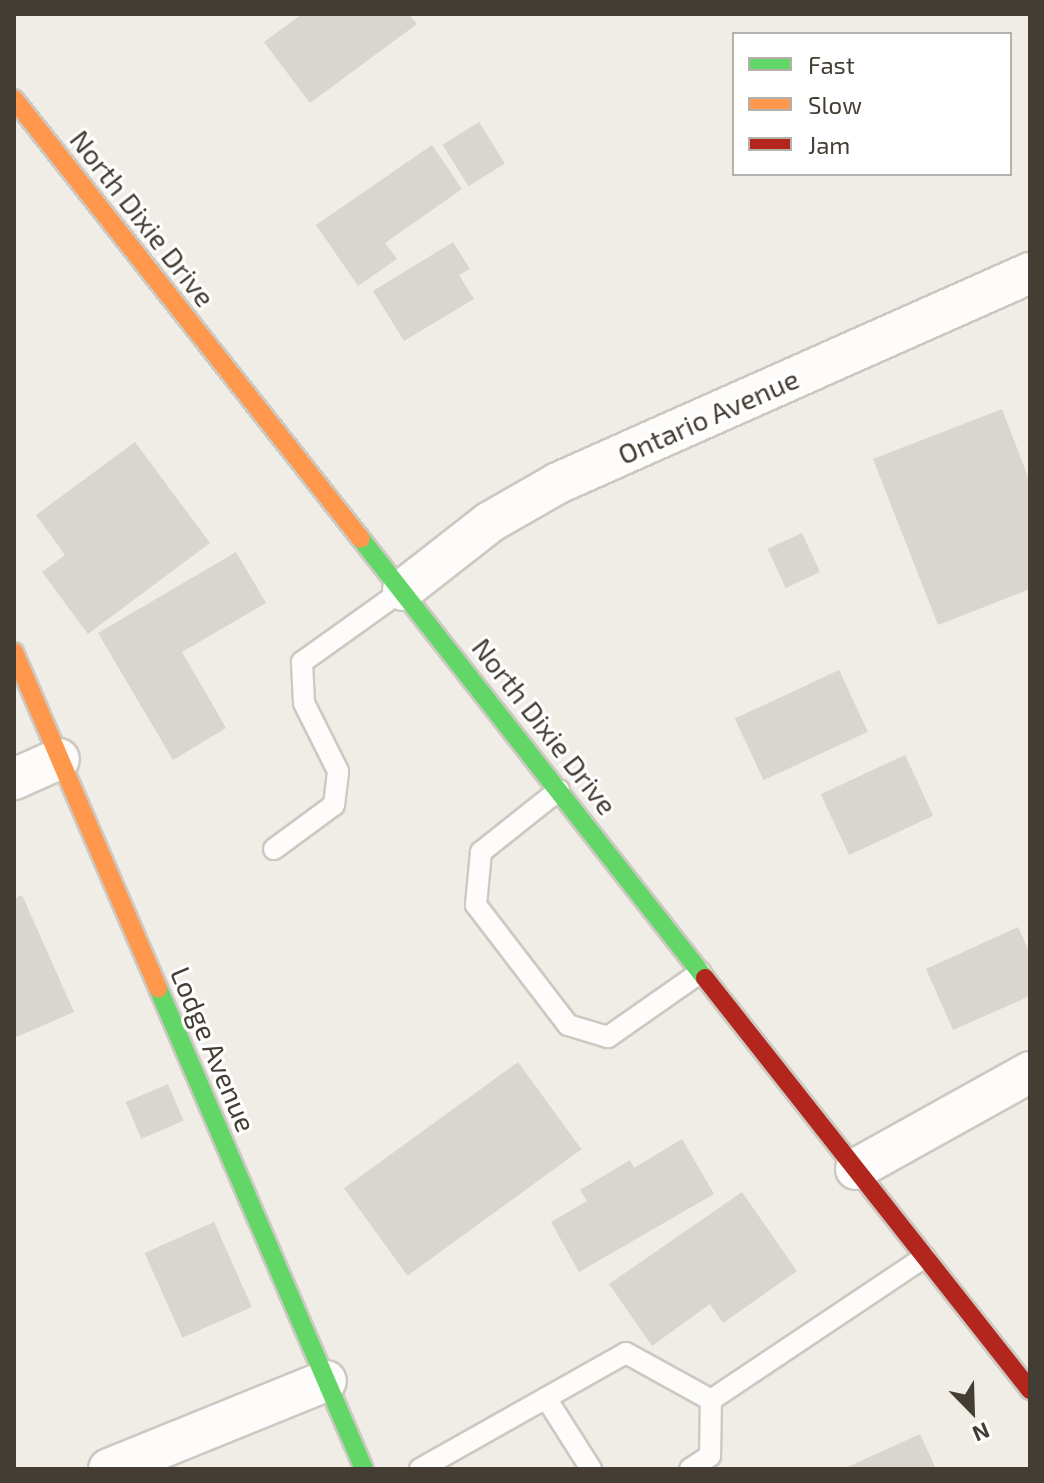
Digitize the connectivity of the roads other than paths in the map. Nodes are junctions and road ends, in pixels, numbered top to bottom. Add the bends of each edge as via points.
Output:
1 (14, 99) edge
2 (1030, 273) edge
3 (403, 590) junction
4 (14, 652) edge
5 (59, 759) junction
6 (14, 779) edge
7 (559, 790) junction
8 (274, 849) dead end
9 (701, 972) junction
10 (1030, 1072) edge
11 (856, 1169) junction
12 (925, 1257) junction
13 (326, 1381) junction
14 (1029, 1388) edge
15 (546, 1398) junction
16 (711, 1400) junction
17 (109, 1469) edge
18 (364, 1469) edge
19 (420, 1469) edge
20 (591, 1469) edge
21 (690, 1469) edge

1 - 3 main road, North Dixie Drive
2 - 3 street, Ontario Avenue via 558,483 490,522
3 - 7 main road, North Dixie Drive
3 - 8 lane via 302,662 304,703 338,771 334,805
4 - 5 main road, Lodge Avenue
5 - 6 street
5 - 13 main road, Lodge Avenue
7 - 9 main road, North Dixie Drive
7 - 9 lane via 481,852 476,905 568,1025 608,1037
9 - 11 main road, North Dixie Drive
10 - 11 street
11 - 12 main road, North Dixie Drive
12 - 14 main road, North Dixie Drive
12 - 16 lane
13 - 17 street
13 - 18 main road, Lodge Avenue
15 - 16 lane via 626,1353
15 - 19 lane
15 - 20 lane
16 - 21 lane via 710,1456

